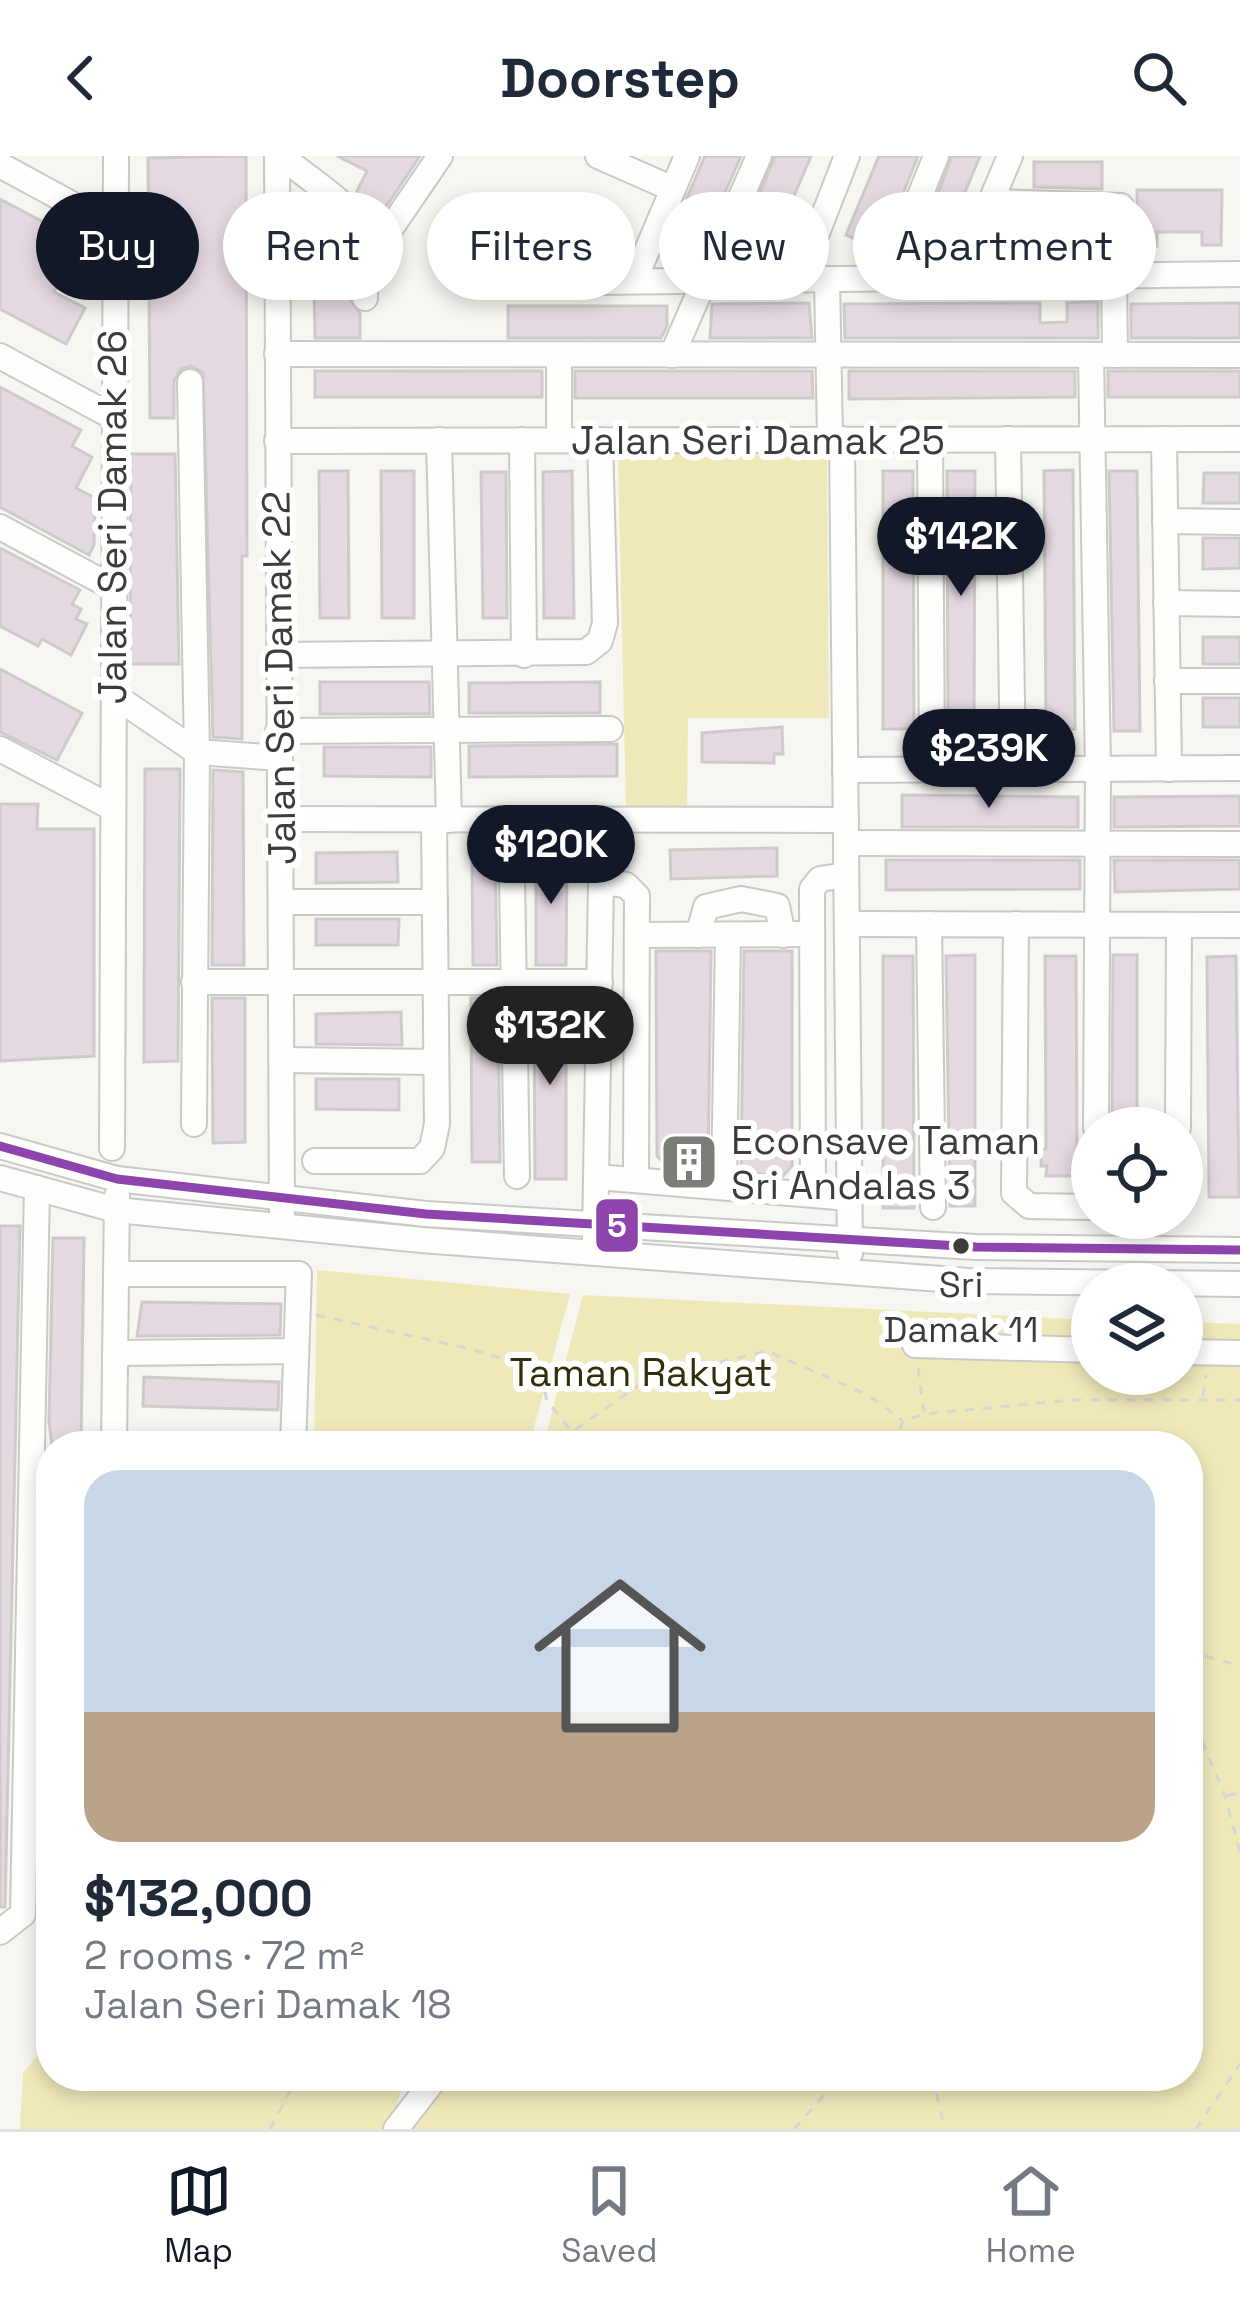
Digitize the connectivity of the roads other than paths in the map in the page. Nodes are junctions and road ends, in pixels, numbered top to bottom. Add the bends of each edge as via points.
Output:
1 (116, 156) edge
2 (279, 156) edge
3 (440, 156) edge
4 (598, 156) edge
5 (687, 156) edge
6 (759, 156) edge
7 (847, 156) edge
8 (936, 156) edge
9 (1010, 156) edge
10 (0, 165) edge
11 (673, 189) junction
12 (50, 192) edge
13 (114, 192) edge
14 (323, 192) edge
15 (744, 192) edge
16 (922, 192) edge
17 (994, 192) edge
18 (829, 202) edge
19 (403, 211) edge
20 (1240, 274) edge
21 (1156, 275) edge
22 (635, 279) edge
23 (112, 300) edge
24 (697, 300) edge
25 (827, 300) edge
26 (1102, 300) edge
27 (277, 354) junction
28 (559, 355) junction
29 (672, 355) junction
30 (828, 355) junction
31 (1103, 355) junction
32 (1240, 355) edge
33 (0, 356) edge
34 (190, 382) dead end
35 (113, 418) junction
36 (930, 439) junction
37 (1008, 439) junction
38 (1092, 439) junction
39 (1164, 439) junction
40 (1240, 439) edge
41 (440, 440) junction
42 (522, 440) junction
43 (559, 440) junction
44 (600, 440) junction
45 (836, 440) junction
46 (277, 441) junction
47 (1165, 521) junction
48 (1240, 523) edge
49 (0, 527) edge
50 (112, 587) junction
51 (1166, 603) junction
52 (1240, 604) edge
53 (446, 652) junction
54 (276, 655) junction
55 (524, 655) junction
56 (1167, 681) junction
57 (1240, 681) edge
58 (112, 694) junction
59 (610, 729) dead end
60 (447, 730) junction
61 (278, 731) junction
62 (0, 748) edge
63 (197, 752) junction
64 (280, 758) junction
65 (1240, 768) edge
66 (1098, 769) junction
67 (1168, 769) junction
68 (845, 770) junction
69 (932, 770) junction
70 (1013, 770) junction
71 (111, 807) junction
72 (281, 819) junction
73 (441, 820) junction
74 (511, 820) junction
75 (602, 821) junction
76 (846, 832) junction
77 (1240, 844) edge
78 (1097, 846) junction
79 (846, 875) junction
80 (603, 882) junction
81 (282, 902) junction
82 (435, 902) junction
83 (847, 924) junction
84 (929, 924) junction
85 (1016, 924) junction
86 (1179, 925) junction
87 (1240, 925) edge
88 (1097, 926) junction
89 (638, 934) junction
90 (698, 934) junction
91 (783, 934) junction
92 (810, 934) junction
93 (728, 935) junction
94 (283, 981) junction
95 (436, 981) junction
96 (515, 981) junction
97 (194, 982) junction
98 (600, 982) junction
99 (283, 1060) junction
100 (436, 1062) junction
101 (1096, 1107) edge
102 (1178, 1107) edge
103 (194, 1124) dead end
104 (0, 1146) edge
105 (112, 1148) dead end
106 (315, 1161) dead end
107 (517, 1176) dead end
108 (0, 1178) edge
109 (598, 1178) junction
110 (117, 1179) junction
111 (636, 1179) junction
112 (724, 1186) junction
113 (37, 1188) junction
114 (813, 1194) junction
115 (849, 1198) junction
116 (282, 1201) junction
117 (933, 1207) dead end
118 (1071, 1207) edge
119 (116, 1210) junction
120 (595, 1225) junction
121 (282, 1228) junction
122 (850, 1241) junction
123 (1240, 1250) edge
124 (595, 1251) junction
125 (849, 1273) junction
126 (117, 1274) junction
127 (1071, 1282) edge
128 (1203, 1284) edge
129 (1240, 1284) edge
130 (915, 1345) road end
131 (1071, 1349) edge
132 (296, 1351) junction
133 (1203, 1352) edge
134 (115, 1353) junction
135 (1240, 1353) edge
136 (114, 1431) edge
137 (293, 1431) edge
138 (0, 1932) edge
139 (424, 2091) edge
140 (395, 2129) edge

1 - 13 street, Jalan Seri Damak 26
2 - 14 street
2 - 27 street, Jalan Seri Damak 22
3 - 19 street
4 - 11 street
5 - 11 street
6 - 15 street
7 - 18 street
8 - 16 street
9 - 17 street
10 - 12 street
11 - 22 street
20 - 21 street
23 - 35 street, Jalan Seri Damak 26
24 - 29 street
25 - 30 street
26 - 31 street
27 - 28 street
27 - 46 street, Jalan Seri Damak 22
28 - 29 street
28 - 43 street
29 - 30 street
30 - 31 street
30 - 45 street
31 - 32 street
31 - 38 street
33 - 35 street
34 - 63 street
35 - 50 street, Jalan Seri Damak 26
36 - 37 street, Jalan Seri Damak 25
36 - 45 street, Jalan Seri Damak 25
36 - 69 street
37 - 38 street, Jalan Seri Damak 25
37 - 70 street
38 - 39 street, Jalan Seri Damak 25
38 - 66 street
39 - 40 street, Jalan Seri Damak 25
39 - 47 street
41 - 42 street, Jalan Seri Damak 25
41 - 46 street, Jalan Seri Damak 25
41 - 53 street
42 - 43 street, Jalan Seri Damak 25
42 - 55 street
43 - 44 street, Jalan Seri Damak 25
44 - 45 street, Jalan Seri Damak 25
44 - 55 street via 599,641 568,656
45 - 68 street
46 - 54 street, Jalan Seri Damak 22
47 - 48 street
47 - 51 street
49 - 50 street
50 - 58 street, Jalan Seri Damak 26
51 - 52 street
51 - 56 street
53 - 54 street
53 - 55 street
53 - 60 street
54 - 61 street, Jalan Seri Damak 22
56 - 57 street
56 - 67 street
58 - 63 street
58 - 71 street, Jalan Seri Damak 26
59 - 60 street
60 - 61 street
60 - 73 street
61 - 64 street, Jalan Seri Damak 22
62 - 71 street
63 - 64 street
63 - 97 street
64 - 72 street, Jalan Seri Damak 22
65 - 67 street
66 - 67 street
66 - 70 street
66 - 78 street
68 - 69 street
68 - 76 street
69 - 70 street
71 - 105 street, Jalan Seri Damak 26
72 - 73 street
72 - 81 street, Jalan Seri Damak 22
73 - 74 street
73 - 82 street
74 - 75 street
74 - 96 street
75 - 76 street
75 - 80 street
76 - 78 street
76 - 79 street
77 - 78 street
78 - 88 street
79 - 83 street
79 - 92 street via 815,884
80 - 89 street via 634,890
80 - 98 street
81 - 82 street
81 - 94 street, Jalan Seri Damak 22
82 - 95 street
83 - 84 street
83 - 115 street
84 - 85 street
84 - 117 street
85 - 88 street
85 - 118 street via 1014,1193 1029,1206
86 - 87 street
86 - 88 street
86 - 102 street
88 - 101 street
89 - 90 street
89 - 111 street
90 - 91 street via 706,907 741,899 777,906
90 - 93 street
91 - 92 street
91 - 93 street
92 - 114 street
93 - 112 street
94 - 95 street
94 - 97 street
94 - 99 street, Jalan Seri Damak 22
95 - 96 street
95 - 100 street
96 - 98 street
96 - 107 street
97 - 103 street
98 - 109 street
99 - 100 street
99 - 116 street, Jalan Seri Damak 22
100 - 106 street via 437,1124 433,1148 420,1161
104 - 110 street
108 - 113 street
109 - 111 street
109 - 120 street
110 - 116 street
110 - 119 street
111 - 112 street
112 - 114 street
113 - 119 street
113 - 138 street via 23,1914
114 - 115 street
115 - 122 street
116 - 120 street
116 - 121 street, Jalan Seri Damak 22
119 - 121 street
119 - 126 street
120 - 122 street
120 - 124 street
121 - 124 street
122 - 123 street
122 - 125 street
124 - 125 street
125 - 127 street
126 - 132 street via 299,1274
126 - 134 street
128 - 129 street
130 - 131 street
132 - 134 street
132 - 137 street
133 - 135 street
134 - 136 street
139 - 140 street

